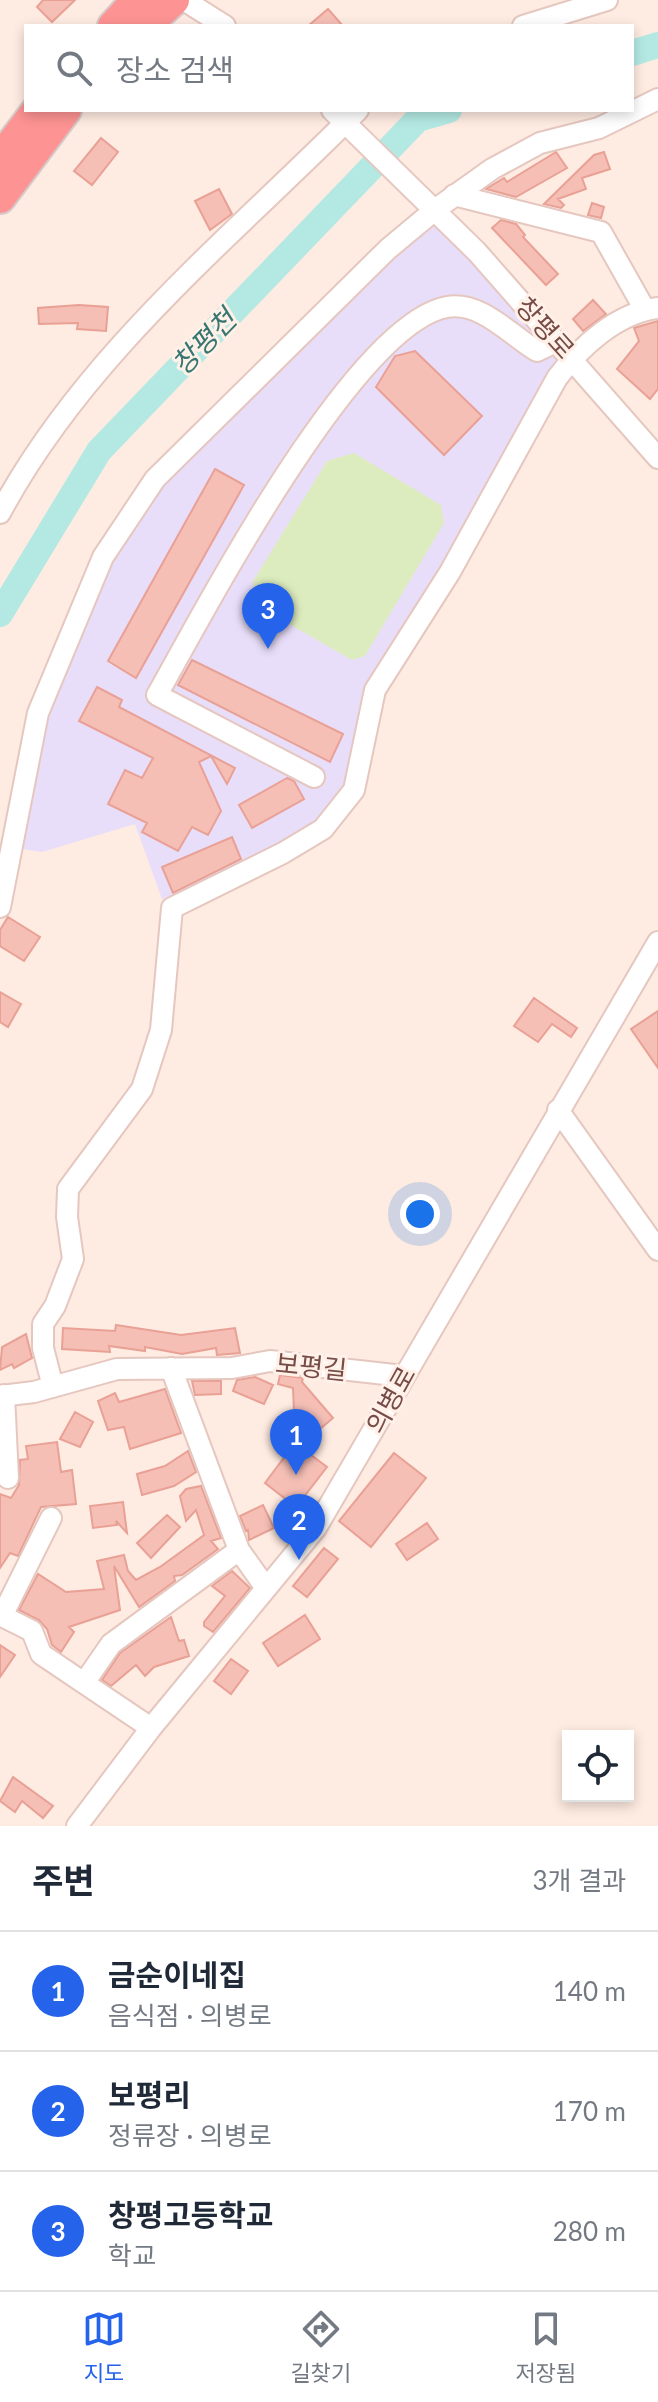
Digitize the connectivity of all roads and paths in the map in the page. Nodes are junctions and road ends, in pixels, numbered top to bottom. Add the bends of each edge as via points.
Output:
1 (137, 0) edge
2 (174, 0) edge
3 (184, 0) edge
4 (606, 0) edge
5 (115, 24) edge
6 (147, 24) edge
7 (222, 24) edge
8 (529, 24) edge
9 (658, 99) edge
10 (634, 111) edge
11 (35, 112) edge
12 (64, 112) edge
13 (632, 112) edge
14 (346, 114) edge
15 (0, 159) edge
16 (454, 195) junction
17 (0, 198) edge
18 (432, 206) junction
19 (652, 309) edge
20 (558, 341) junction
21 (573, 358) junction
22 (658, 458) edge
23 (0, 513) edge
24 (314, 777) dead end
25 (0, 907) edge
26 (658, 942) edge
27 (558, 1110) junction
28 (658, 1250) edge
29 (171, 1368) junction
30 (403, 1376) junction
31 (53, 1387) junction
32 (2, 1395) edge
33 (8, 1478) dead end
34 (51, 1518) dead end
35 (239, 1550) junction
36 (266, 1588) junction
37 (1, 1616) edge
38 (84, 1683) junction
39 (151, 1728) junction
40 (77, 1826) edge

1 - 5 highway
2 - 6 highway
3 - 7 street
4 - 8 street
9 - 10 street
11 - 15 highway
12 - 17 highway
13 - 16 street via 599,128 540,143
14 - 18 street, 창평로
14 - 23 street via 82,391
16 - 18 street
16 - 19 street via 601,232
18 - 20 street, 창평로
18 - 25 street via 155,479 103,557 38,713
19 - 21 street via 622,319
20 - 21 street, 창평로
20 - 24 street via 537,351 491,318 459,307 432,312 402,332 353,383 269,496 157,695
21 - 22 street, 창평로
21 - 31 street via 375,690 354,790 323,829 172,908 161,1030 142,1089 68,1189 73,1259 43,1324
26 - 27 street, 의병로
27 - 28 street
27 - 30 street, 의병로
29 - 30 street, 보평길 via 232,1368 270,1361
29 - 31 street, 보평길 via 117,1369
29 - 35 street
30 - 36 street, 의병로 via 316,1528
31 - 32 street, 보평길
32 - 33 street
34 - 37 street
35 - 36 street
35 - 38 street via 111,1644
36 - 39 street, 의병로
37 - 38 street via 32,1631 41,1654
38 - 39 street
39 - 40 street, 의병로

